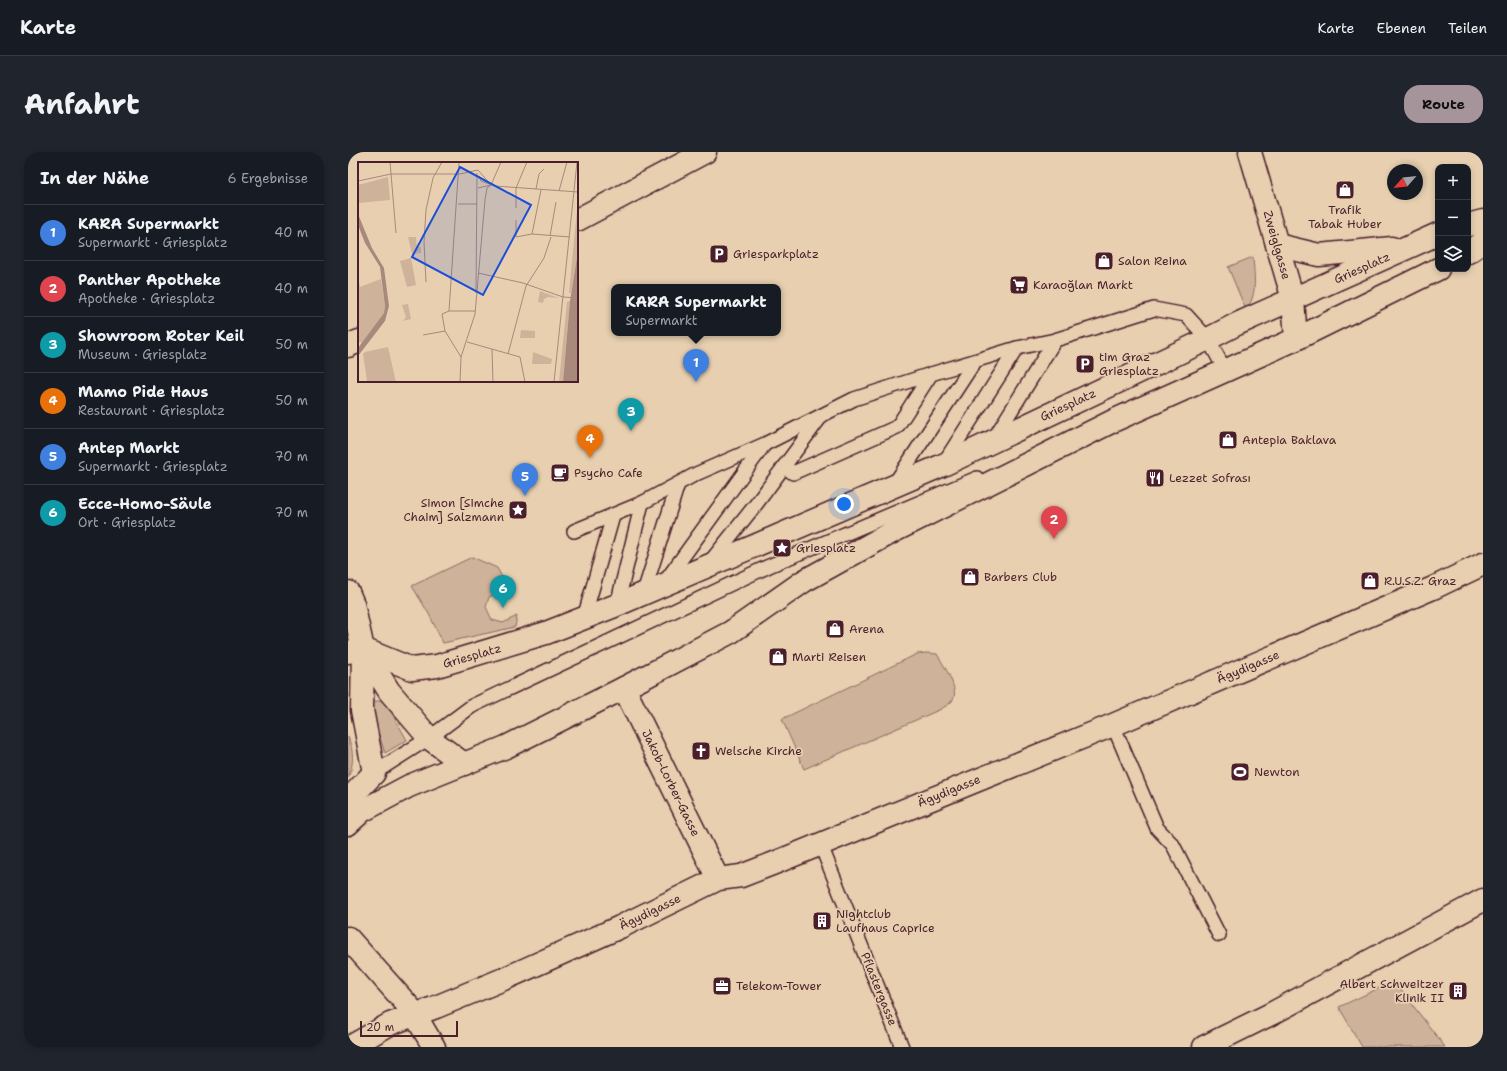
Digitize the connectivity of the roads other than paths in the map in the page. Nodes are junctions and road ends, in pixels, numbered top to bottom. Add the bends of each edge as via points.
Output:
1 (705, 152) edge
2 (1250, 152) edge
3 (578, 219) edge
4 (1483, 221) edge
5 (1471, 224) edge
6 (1435, 235) edge
7 (1483, 242) edge
8 (1277, 245) junction
9 (1411, 246) junction
10 (1471, 250) edge
11 (1435, 270) edge
12 (1293, 299) junction
13 (1208, 339) junction
14 (1296, 339) junction
15 (1055, 340) junction
16 (358, 341) edge
17 (348, 346) edge
18 (1017, 348) junction
19 (975, 361) junction
20 (1225, 370) junction
21 (931, 374) junction
22 (821, 417) junction
23 (1115, 420) junction
24 (993, 440) junction
25 (765, 444) junction
26 (943, 465) junction
27 (784, 466) junction
28 (678, 484) junction
29 (893, 487) junction
30 (642, 502) junction
31 (613, 516) junction
32 (574, 531) dead end
33 (1483, 564) edge
34 (707, 566) junction
35 (653, 589) junction
36 (348, 592) edge
37 (617, 605) junction
38 (584, 618) junction
39 (355, 651) edge
40 (348, 669) edge
41 (624, 688) junction
42 (1113, 725) junction
43 (429, 738) junction
44 (464, 764) junction
45 (374, 773) junction
46 (348, 800) edge
47 (348, 824) edge
48 (820, 843) junction
49 (718, 879) junction
50 (1483, 900) edge
51 (1219, 935) dead end
52 (348, 938) edge
53 (415, 1014) junction
54 (350, 1047) edge
55 (434, 1047) edge
56 (902, 1047) edge
57 (1204, 1047) edge

1 - 3 main road
2 - 8 main road, Zweiglgasse
4 - 5 main road
6 - 9 main road, Griesplatz
7 - 10 main road
8 - 9 main road, Griesplatz via 1319,255
8 - 12 main road, Zweiglgasse
9 - 12 main road, Griesplatz
11 - 14 main road
12 - 13 main road, Griesplatz
12 - 14 main road, Zweiglgasse
13 - 15 lane via 1186,315 1154,309
13 - 20 lane
13 - 24 main road, Griesplatz
14 - 20 main road
15 - 18 lane
15 - 24 lane
16 - 17 main road
18 - 19 lane
18 - 26 lane
19 - 21 lane
19 - 29 lane
20 - 23 main road
21 - 22 lane via 854,399
21 - 27 lane via 897,427 793,473
22 - 25 lane
22 - 27 lane
23 - 41 main road via 896,530 804,581 731,632
23 - 43 lane via 769,566 472,706
24 - 26 main road, Griesplatz
25 - 28 lane
25 - 35 lane
26 - 29 main road, Griesplatz
27 - 34 lane
28 - 30 lane
28 - 35 lane
29 - 34 main road, Griesplatz
30 - 31 lane
30 - 37 lane
31 - 32 lane
31 - 38 lane
33 - 42 main road, Ägydigasse via 1434,588
34 - 35 main road, Griesplatz
35 - 37 main road, Griesplatz
36 - 39 main road via 353,604
37 - 38 main road, Griesplatz
38 - 39 main road, Griesplatz via 519,642 437,666 412,669
39 - 40 main road
39 - 43 main road
39 - 45 main road via 362,710
41 - 44 main road via 512,744
41 - 49 main road, Jakob-Lorber-Gasse
42 - 48 main road, Ägydigasse
42 - 51 lane via 1157,828 1173,845
43 - 44 main road
43 - 45 lane
44 - 47 main road via 409,786 362,811
45 - 46 main road
48 - 49 main road, Ägydigasse via 741,876
48 - 56 lane, Pflastergasse
49 - 53 main road, Ägydigasse via 620,928 506,978
50 - 57 main road via 1271,1014
52 - 53 main road
53 - 54 main road, Ägydigasse via 390,1024
53 - 55 main road

